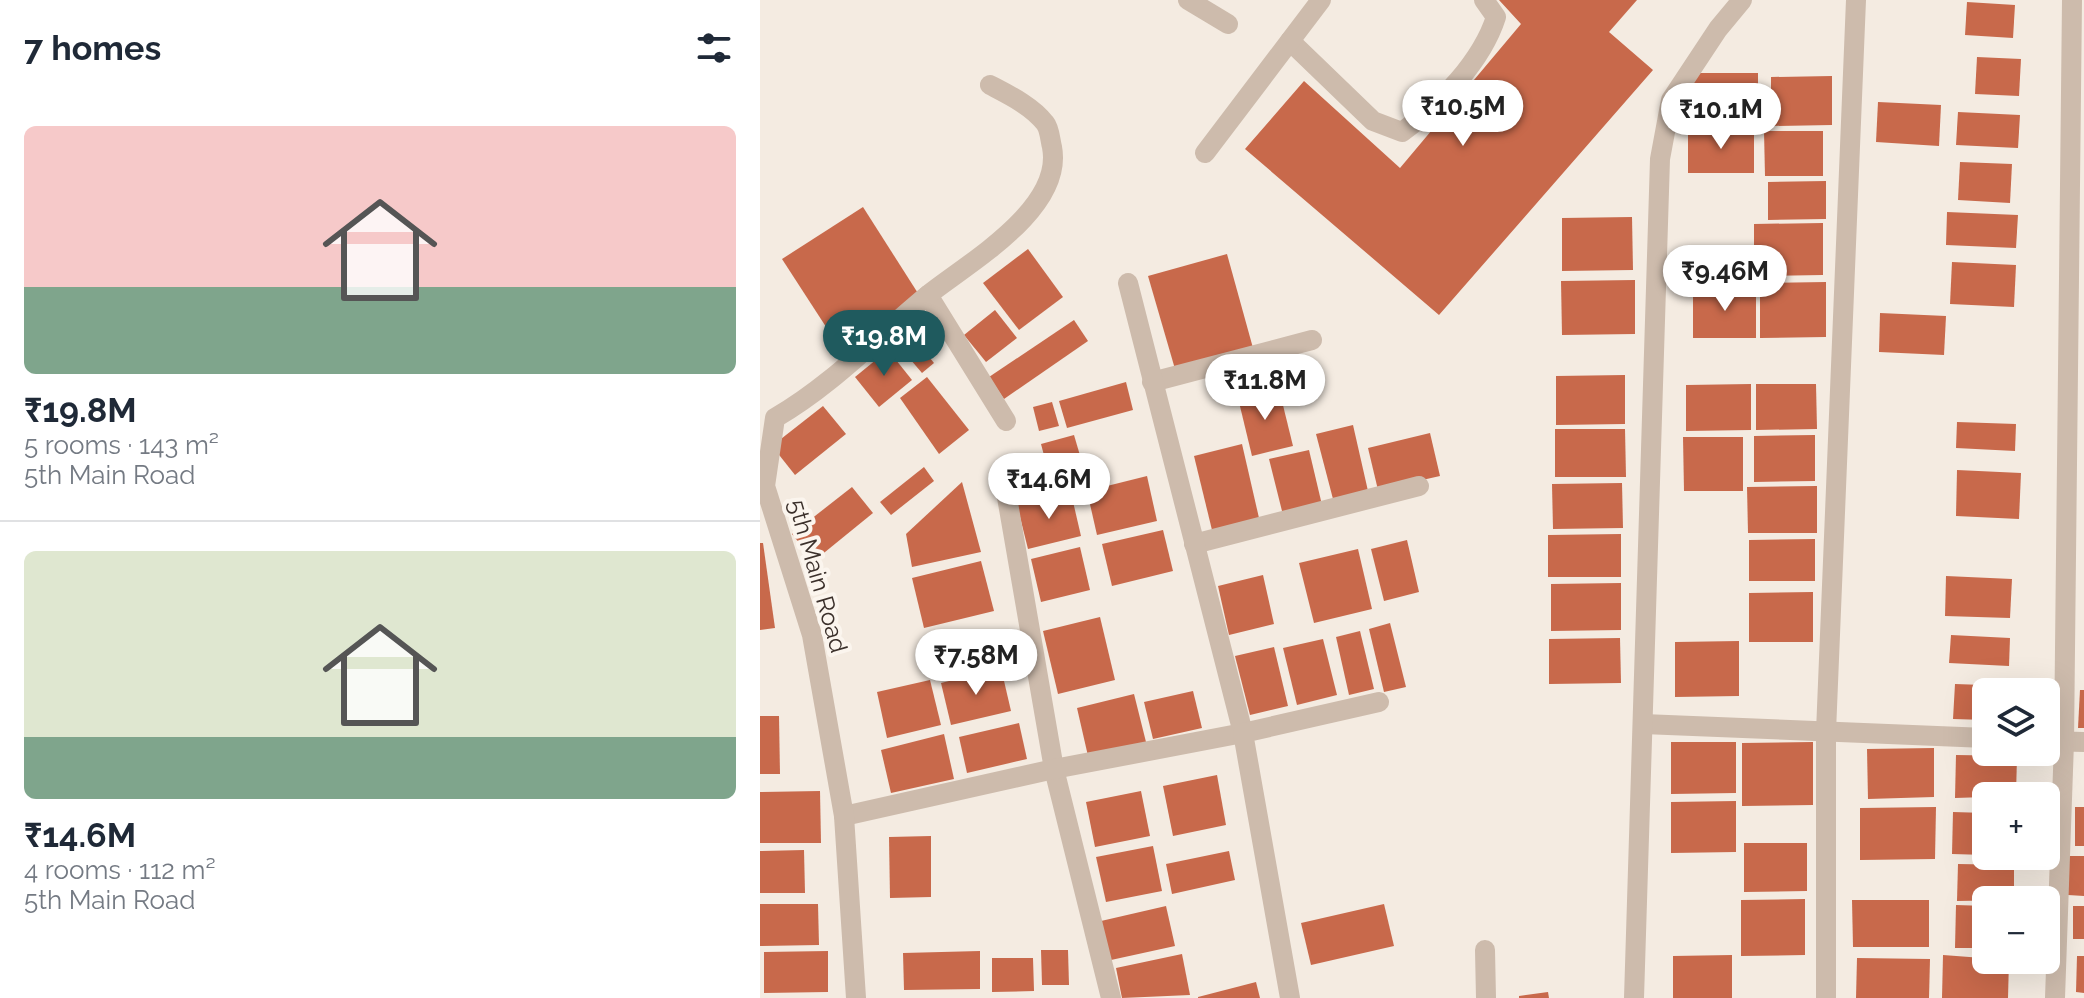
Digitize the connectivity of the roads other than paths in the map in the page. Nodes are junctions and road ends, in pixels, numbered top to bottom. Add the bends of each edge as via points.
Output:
1 (1188, 0) edge
2 (1321, 0) edge
3 (1484, 0) edge
4 (1742, 0) edge
5 (1856, 0) edge
6 (2072, 0) edge
7 (1228, 24) dead end
8 (1290, 41) junction
9 (990, 85) dead end
10 (1205, 153) dead end
11 (1128, 283) dead end
12 (928, 295) junction
13 (1312, 340) dead end
14 (1152, 382) junction
15 (1006, 421) dead end
16 (1004, 480) dead end
17 (1419, 486) dead end
18 (1194, 544) junction
19 (1379, 702) dead end
20 (1643, 724) junction
21 (1826, 732) junction
22 (1243, 733) junction
23 (1972, 737) edge
24 (2065, 742) edge
25 (1054, 769) junction
26 (844, 816) junction
27 (1485, 950) dead end
28 (856, 998) edge
29 (1111, 998) edge
30 (1290, 998) edge
31 (1486, 998) edge
32 (1634, 998) edge
33 (1826, 998) edge
34 (2055, 998) edge

1 - 7 street
2 - 8 street
3 - 8 street via 1496,17 1487,44 1402,132 1373,121
4 - 20 street via 1671,100 1660,159
5 - 21 street
6 - 24 street
8 - 10 street
9 - 12 street, 5th Main Road via 1020,101 1047,125 1053,155 1043,194 1011,231
11 - 14 street
12 - 15 street
12 - 26 street, 5th Main Road via 808,399 775,418 765,486 812,635
13 - 14 street
14 - 18 street
16 - 25 street
17 - 18 street
18 - 22 street
19 - 22 street
20 - 21 street
20 - 32 street
21 - 23 street
21 - 33 street
22 - 25 street
22 - 30 street
24 - 34 street
25 - 26 street
25 - 29 street
26 - 28 street, 5th Main Road
27 - 31 street

